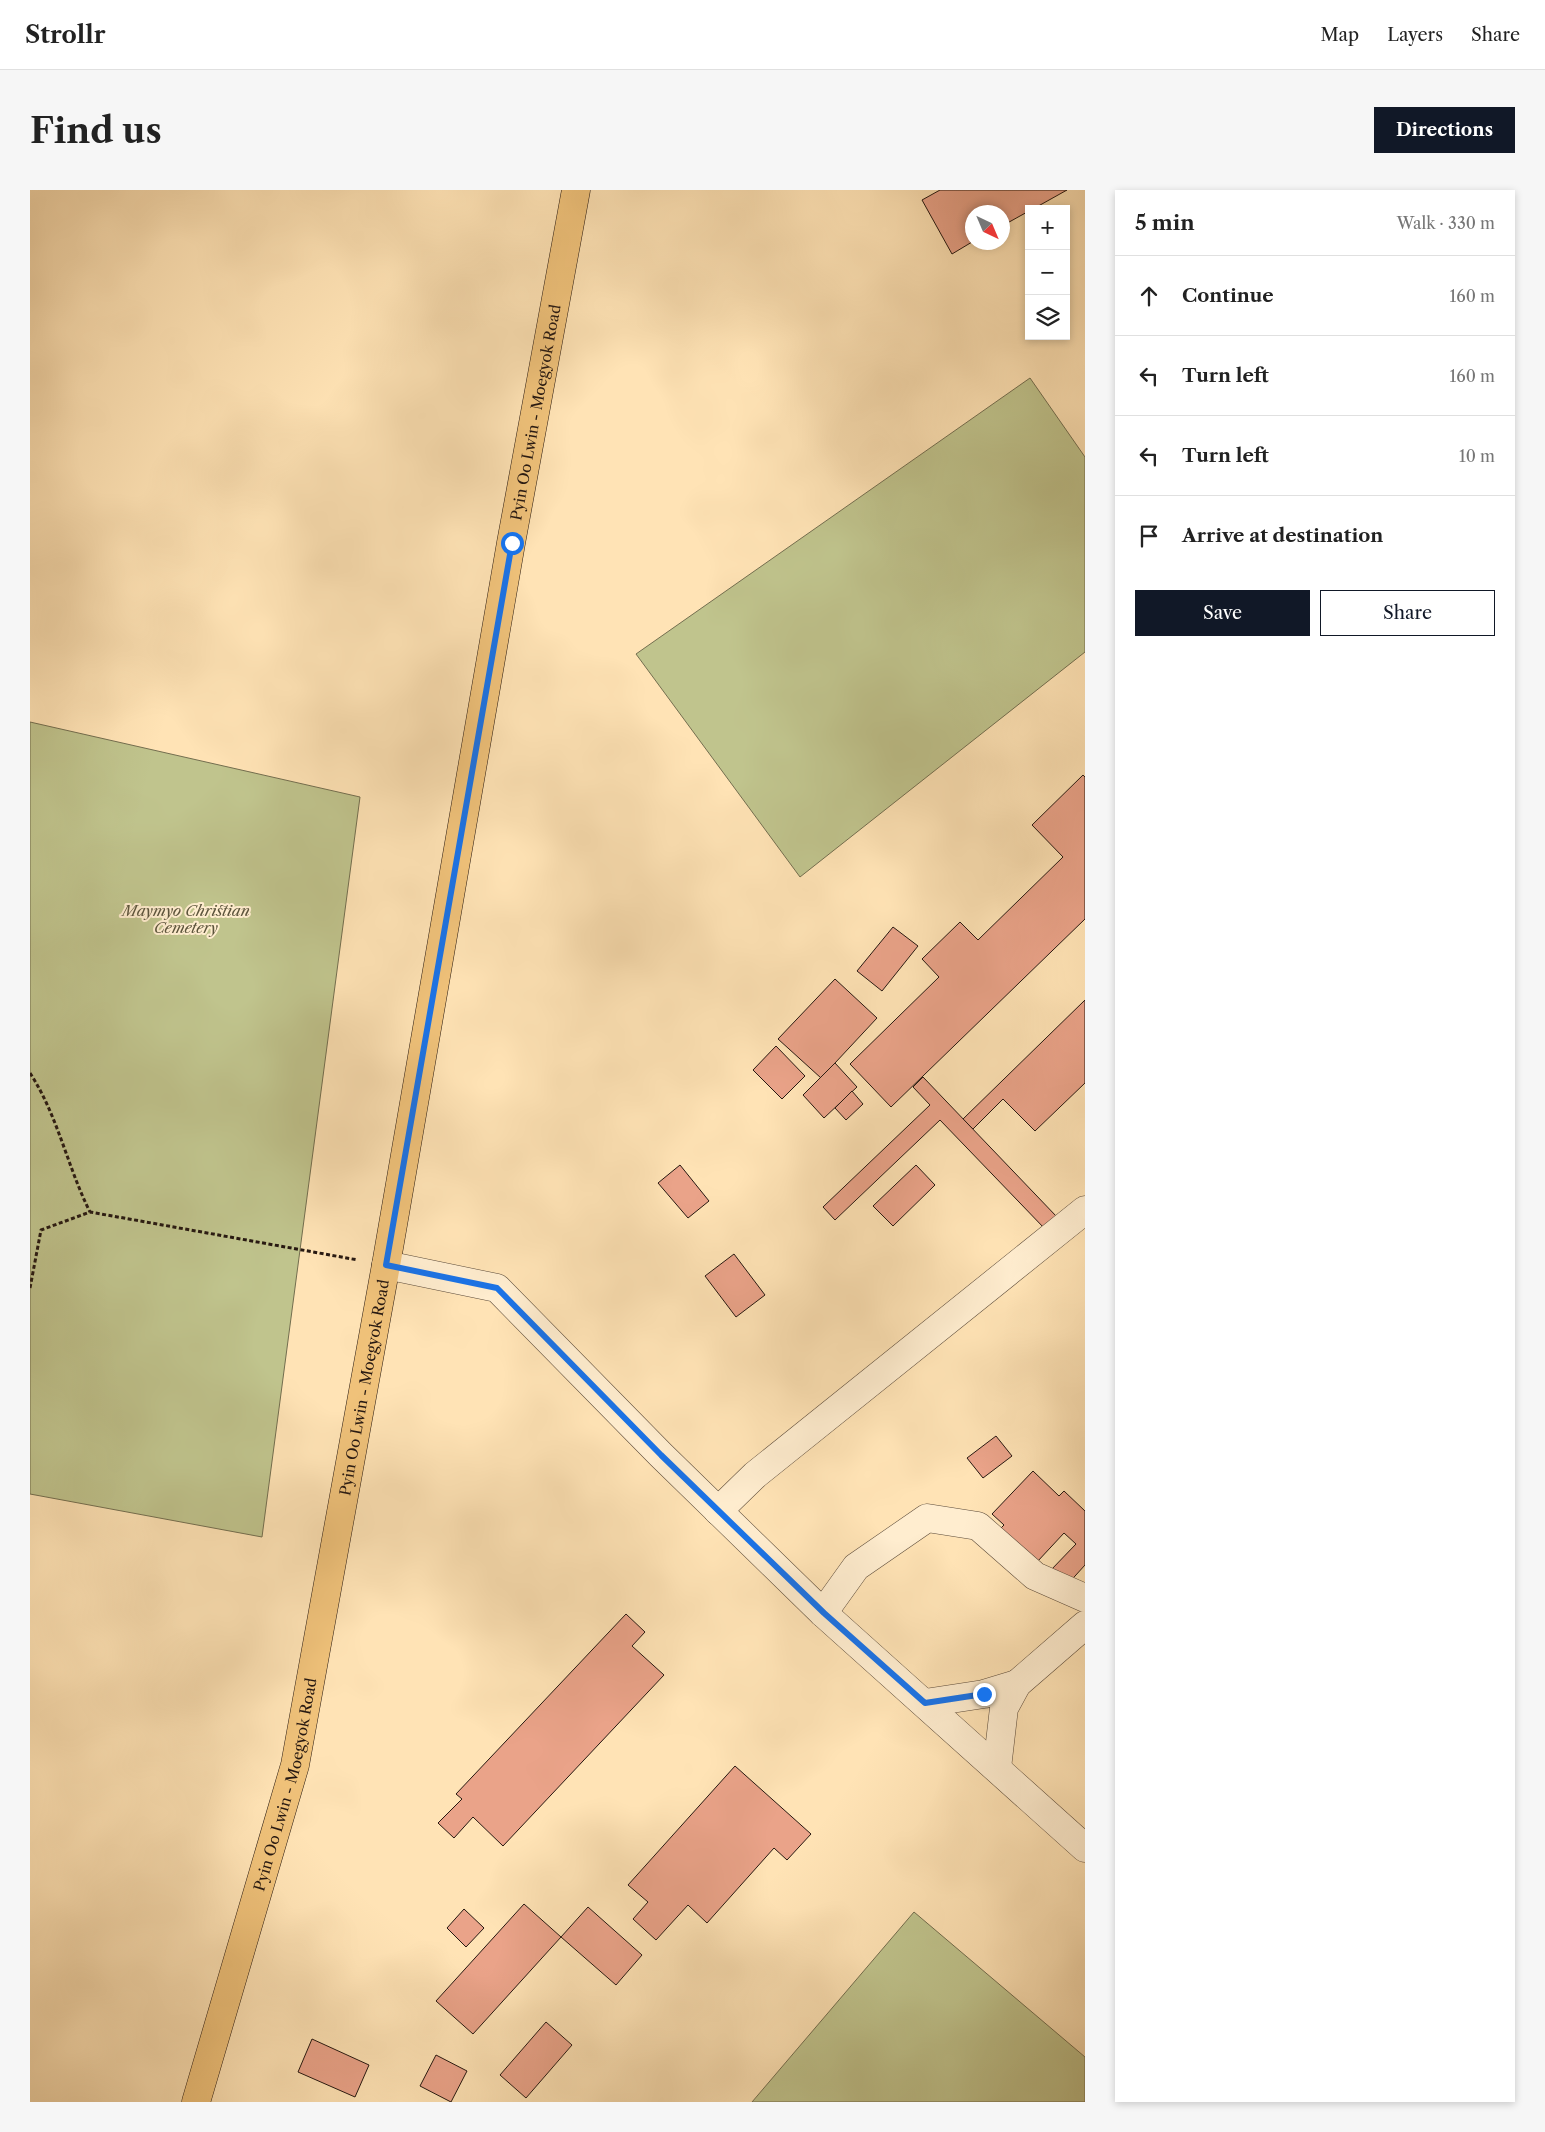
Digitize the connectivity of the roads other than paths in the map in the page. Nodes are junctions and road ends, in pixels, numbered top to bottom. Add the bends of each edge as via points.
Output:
1 (576, 190) edge
2 (1085, 1210) edge
3 (386, 1265) junction
4 (718, 1511) junction
5 (1085, 1598) edge
6 (824, 1613) junction
7 (1085, 1624) edge
8 (1017, 1684) junction
9 (925, 1703) junction
10 (997, 1768) junction
11 (1085, 1848) edge
12 (196, 2102) edge

1 - 3 main road, Pyin Oo Lwin - Moegyok Road
2 - 4 street via 755,1475
3 - 4 street via 497,1288
3 - 12 main road, Pyin Oo Lwin - Moegyok Road via 295,1765
4 - 6 street
5 - 6 street via 1035,1576 978,1526 928,1518 856,1567
6 - 9 street
7 - 8 street
8 - 9 street via 984,1694
8 - 10 street via 1004,1708
9 - 10 street
10 - 11 street

